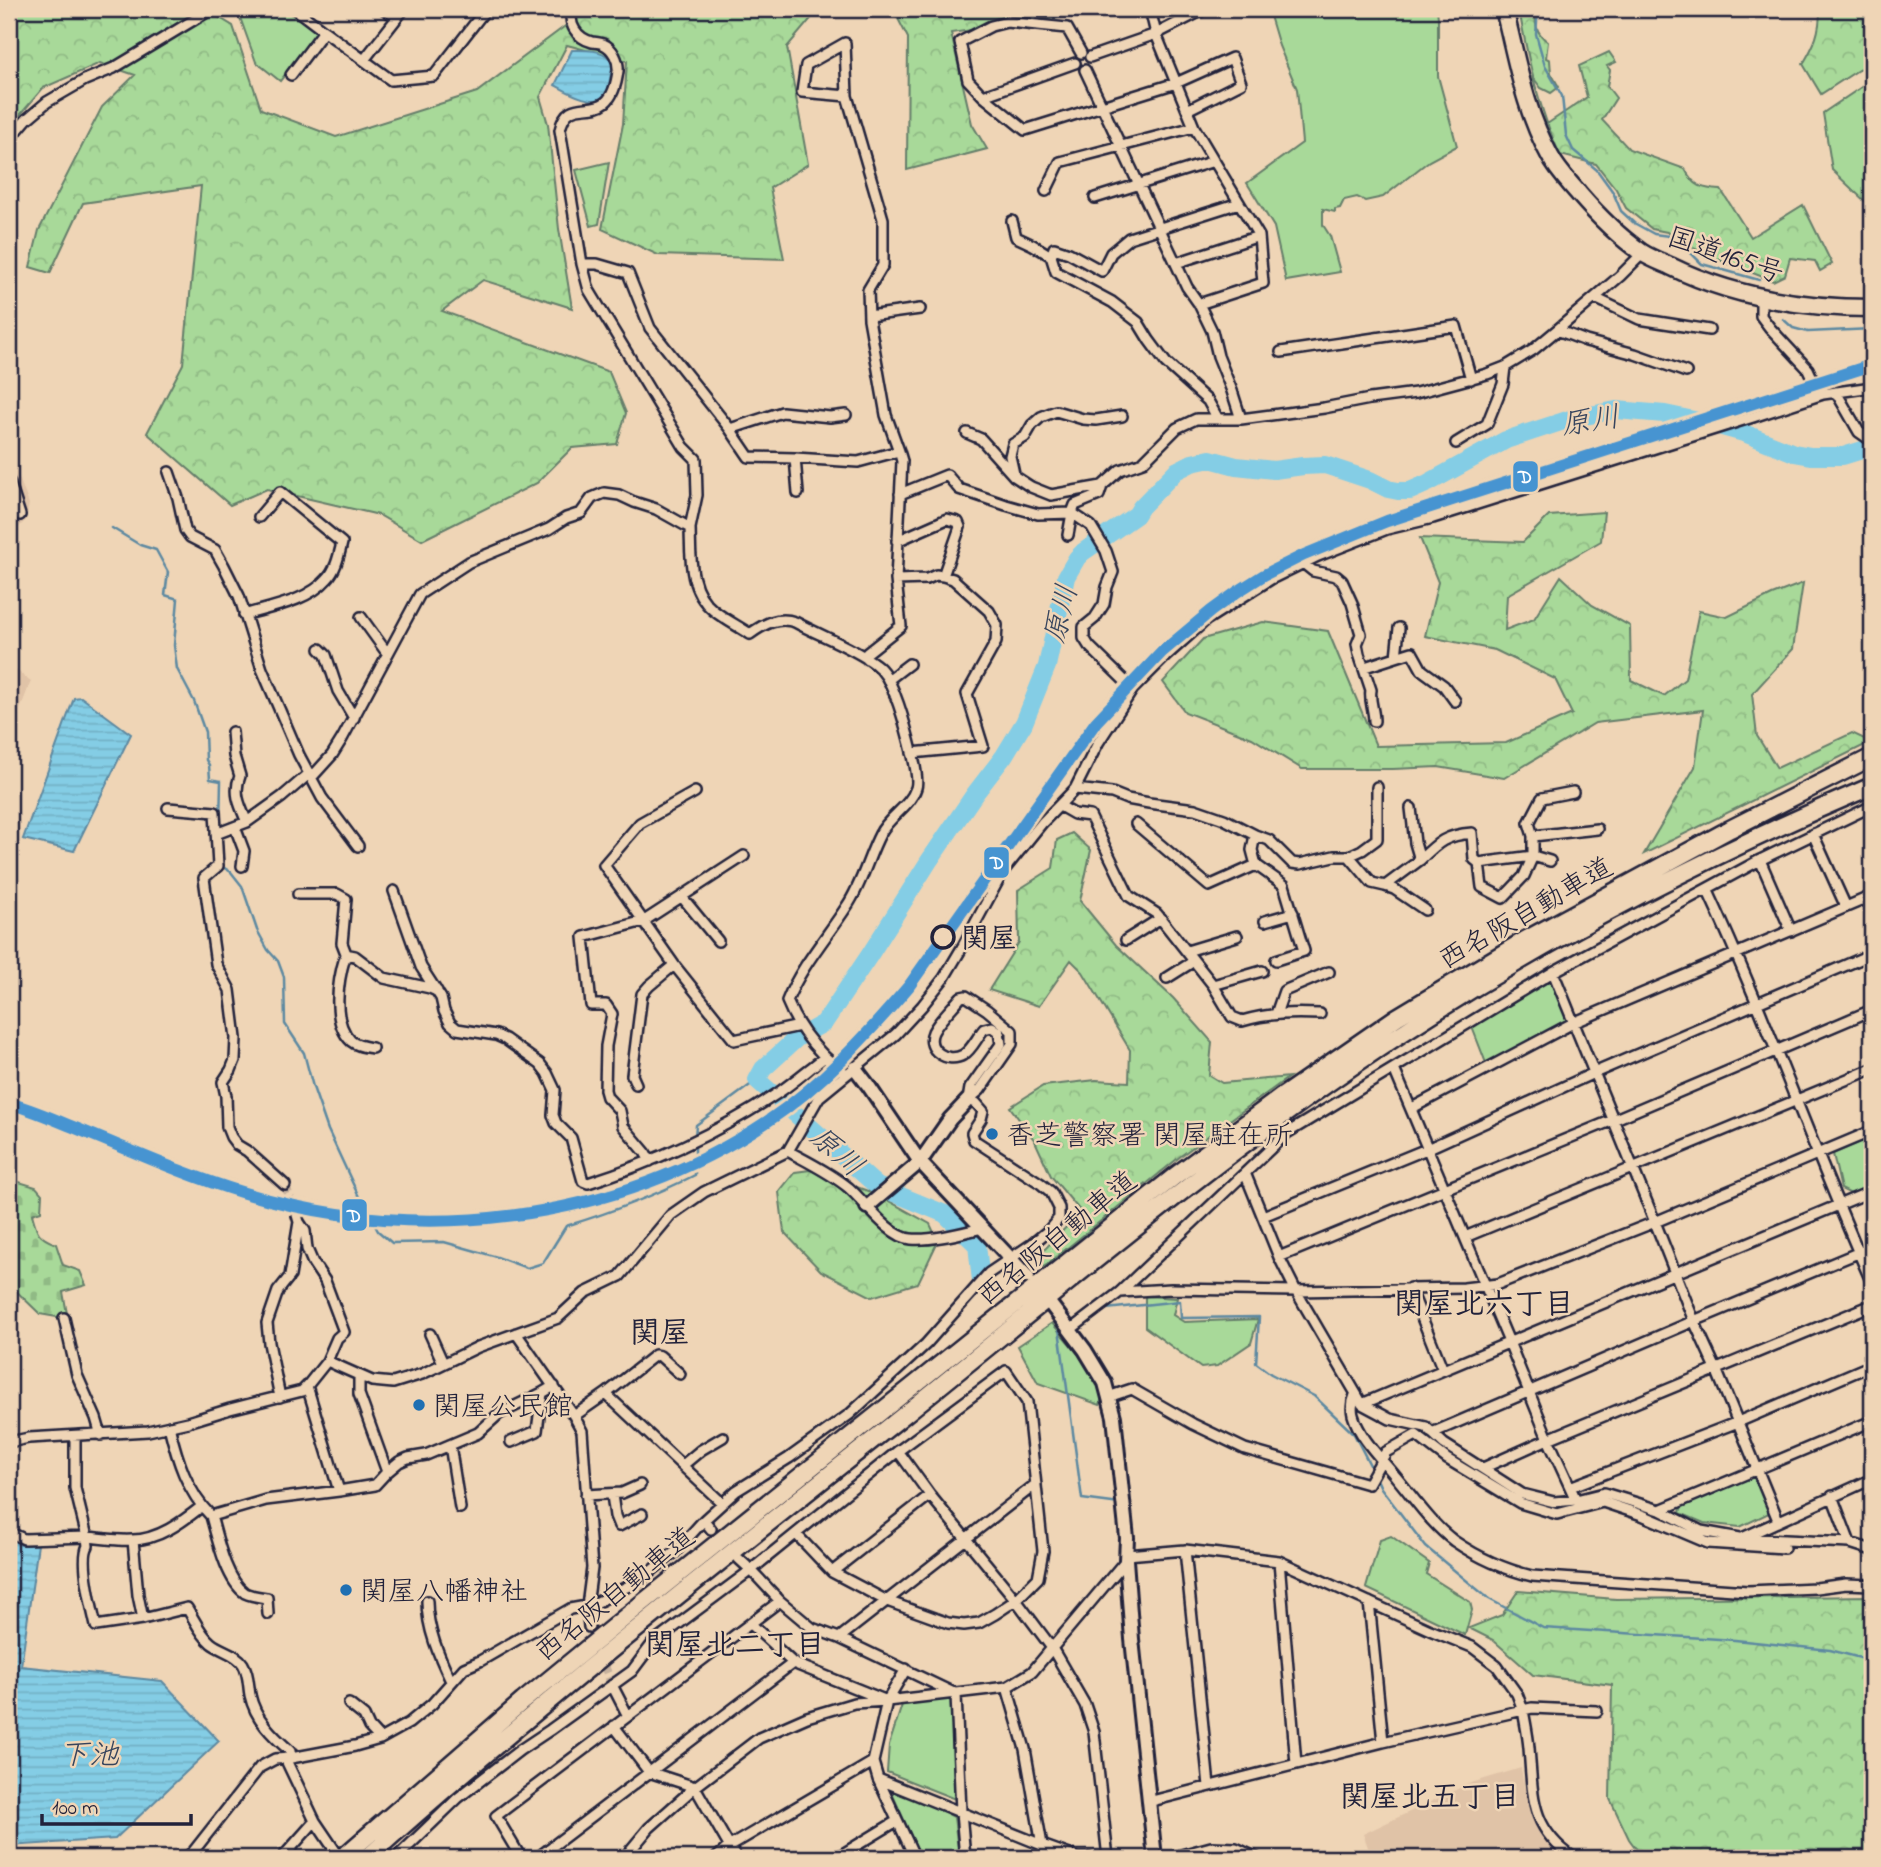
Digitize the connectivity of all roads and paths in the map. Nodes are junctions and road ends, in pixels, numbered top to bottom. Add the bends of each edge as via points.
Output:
1 (212, 9) edge
2 (295, 9) edge
3 (384, 9) edge
4 (404, 9) edge
5 (486, 9) edge
6 (573, 9) edge
7 (1150, 9) edge
8 (1205, 9) edge
9 (1504, 9) edge
10 (397, 18) junction
11 (324, 31) junction
12 (846, 31) dead end
13 (1156, 34) junction
14 (845, 43) junction
15 (1086, 55) junction
16 (364, 60) junction
17 (1075, 63) junction
18 (1085, 69) junction
19 (291, 75) dead end
20 (1176, 83) junction
21 (847, 96) junction
22 (983, 96) junction
23 (1101, 106) junction
24 (1187, 110) junction
25 (1194, 127) junction
26 (9, 139) edge
27 (1120, 146) junction
28 (1214, 161) junction
29 (1138, 185) junction
30 (1046, 191) dead end
31 (1095, 198) dead end
32 (1239, 202) junction
33 (1012, 221) dead end
34 (1158, 227) junction
35 (1259, 236) junction
36 (1643, 253) junction
37 (1051, 256) junction
38 (1176, 263) junction
39 (582, 264) junction
40 (1761, 297) junction
41 (1595, 298) junction
42 (1199, 304) junction
43 (1872, 308) edge
44 (920, 309) dead end
45 (869, 316) junction
46 (1557, 330) junction
47 (1709, 330) dead end
48 (1281, 352) dead end
49 (1505, 367) junction
50 (1686, 372) dead end
51 (1471, 379) junction
52 (1872, 387) edge
53 (1836, 392) junction
54 (1823, 394) junction
55 (846, 415) dead end
56 (1122, 416) dead end
57 (1241, 418) junction
58 (1218, 419) junction
59 (730, 429) junction
60 (967, 433) dead end
61 (1872, 441) edge
62 (1456, 443) dead end
63 (900, 451) junction
64 (794, 458) junction
65 (169, 472) dead end
66 (1014, 476) junction
67 (9, 481) edge
68 (1102, 486) junction
69 (798, 493) dead end
70 (900, 494) junction
71 (1072, 513) junction
72 (20, 515) dead end
73 (259, 517) dead end
74 (690, 528) junction
75 (1068, 535) dead end
76 (897, 541) junction
77 (1303, 563) junction
78 (943, 576) junction
79 (896, 580) junction
80 (244, 615) junction
81 (361, 617) dead end
82 (1399, 628) dead end
83 (320, 649) dead end
84 (387, 653) junction
85 (1396, 657) junction
86 (867, 659) junction
87 (909, 664) dead end
88 (1365, 667) junction
89 (888, 680) junction
90 (1133, 689) junction
91 (1455, 701) dead end
92 (354, 718) junction
93 (1374, 720) dead end
94 (232, 732) dead end
95 (912, 753) junction
96 (1872, 757) edge
97 (311, 775) junction
98 (1872, 786) edge
99 (1377, 787) dead end
100 (1075, 789) junction
101 (695, 792) dead end
102 (1573, 792) dead end
103 (1060, 806) junction
104 (1870, 807) edge
105 (169, 808) dead end
106 (1411, 808) dead end
107 (1872, 820) edge
108 (247, 822) junction
109 (1136, 824) dead end
110 (235, 827) junction
111 (1597, 829) dead end
112 (216, 834) junction
113 (1813, 834) junction
114 (1255, 835) junction
115 (1533, 836) junction
116 (358, 846) dead end
117 (744, 856) dead end
118 (1349, 856) junction
119 (1533, 856) junction
120 (1760, 859) junction
121 (1420, 860) junction
122 (1550, 861) dead end
123 (1479, 863) junction
124 (1256, 865) junction
125 (242, 866) dead end
126 (1385, 886) junction
127 (1707, 889) junction
128 (394, 891) dead end
129 (298, 894) dead end
130 (1872, 896) edge
131 (682, 897) junction
132 (1846, 907) junction
133 (1425, 910) dead end
134 (1293, 913) junction
135 (1161, 918) junction
136 (644, 921) junction
137 (1265, 921) dead end
138 (1791, 931) junction
139 (1237, 936) dead end
140 (1126, 940) dead end
141 (718, 941) dead end
142 (1187, 951) junction
143 (1738, 954) junction
144 (1872, 954) edge
145 (347, 956) junction
146 (1276, 960) dead end
147 (1194, 961) junction
148 (674, 965) junction
149 (1262, 971) dead end
150 (1329, 972) dead end
151 (1553, 972) junction
152 (1167, 978) dead end
153 (1213, 985) junction
154 (437, 991) junction
155 (1758, 1003) junction
156 (1872, 1010) edge
157 (1276, 1014) junction
158 (1320, 1014) dead end
159 (1573, 1023) junction
160 (800, 1026) junction
161 (372, 1048) dead end
162 (1777, 1050) junction
163 (825, 1057) junction
164 (1394, 1069) junction
165 (1872, 1069) edge
166 (850, 1071) junction
167 (1594, 1073) junction
168 (636, 1084) dead end
169 (968, 1100) junction
170 (1797, 1100) junction
171 (1412, 1108) junction
172 (1613, 1121) junction
173 (1872, 1131) edge
174 (1429, 1148) junction
175 (788, 1151) junction
176 (1819, 1154) junction
177 (650, 1161) junction
178 (920, 1162) junction
179 (1632, 1168) junction
180 (1245, 1173) junction
181 (285, 1185) tunnel mouth
182 (1445, 1188) junction
183 (1872, 1191) edge
184 (1839, 1205) junction
185 (867, 1207) junction
186 (1263, 1216) junction
187 (1655, 1222) junction
188 (982, 1228) junction
189 (1465, 1237) junction
190 (1872, 1247) edge
191 (1859, 1253) junction
192 (1279, 1257) junction
193 (1010, 1259) junction
194 (1674, 1273) junction
195 (1028, 1277) dead end
196 (1872, 1283) edge
197 (1486, 1287) junction
198 (1410, 1288) junction
199 (1296, 1291) junction
200 (1120, 1292) junction
201 (1051, 1305) dead end
202 (1872, 1305) edge
203 (64, 1318) dead end
204 (1693, 1321) junction
205 (1070, 1330) junction
206 (516, 1333) junction
207 (430, 1334) dead end
208 (1510, 1342) junction
209 (327, 1360) junction
210 (443, 1363) junction
211 (1872, 1364) edge
212 (1716, 1369) junction
213 (1443, 1370) junction
214 (680, 1374) dead end
215 (359, 1376) junction
216 (307, 1386) junction
217 (554, 1386) junction
218 (1529, 1391) junction
219 (542, 1393) junction
220 (606, 1394) junction
221 (1355, 1395) junction
222 (279, 1397) junction
223 (1108, 1397) junction
224 (1362, 1404) junction
225 (574, 1416) junction
226 (1872, 1421) edge
227 (1738, 1422) junction
228 (169, 1426) junction
229 (1432, 1433) junction
230 (101, 1435) junction
231 (75, 1436) junction
232 (723, 1437) dead end
233 (1548, 1439) junction
234 (9, 1442) edge
235 (511, 1442) dead end
236 (450, 1445) junction
237 (898, 1451) junction
238 (1380, 1464) junction
239 (683, 1465) junction
240 (1483, 1468) junction
241 (1758, 1470) junction
242 (387, 1472) junction
243 (1872, 1479) edge
244 (1036, 1484) junction
245 (640, 1485) dead end
246 (1570, 1487) junction
247 (339, 1491) junction
248 (612, 1495) junction
249 (930, 1495) junction
250 (586, 1496) junction
251 (1832, 1496) junction
252 (1576, 1500) junction
253 (722, 1503) junction
254 (201, 1507) junction
255 (460, 1508) dead end
256 (1660, 1510) junction
257 (642, 1514) dead end
258 (211, 1516) junction
259 (704, 1520) junction
260 (1778, 1520) junction
261 (711, 1529) dead end
262 (9, 1532) edge
263 (796, 1534) junction
264 (87, 1537) junction
265 (1740, 1538) junction
266 (967, 1539) junction
267 (133, 1540) junction
268 (1850, 1543) junction
269 (1784, 1548) dead end
270 (1185, 1550) junction
271 (1872, 1550) edge
272 (1126, 1558) junction
273 (739, 1559) dead end
274 (1279, 1560) junction
275 (751, 1570) junction
276 (832, 1572) junction
277 (1872, 1585) edge
278 (1016, 1600) junction
279 (427, 1601) dead end
280 (780, 1601) junction
281 (887, 1601) junction
282 (1369, 1602) junction
283 (587, 1606) junction
284 (268, 1614) dead end
285 (142, 1619) junction
286 (751, 1624) junction
287 (589, 1627) tunnel mouth
288 (839, 1638) junction
289 (1052, 1648) junction
290 (793, 1664) junction
291 (906, 1669) junction
292 (451, 1681) junction
293 (612, 1685) junction
294 (1007, 1687) junction
295 (956, 1694) junction
296 (887, 1700) junction
297 (349, 1704) dead end
298 (1524, 1710) junction
299 (1597, 1711) dead end
300 (628, 1716) junction
301 (614, 1726) junction
302 (380, 1739) junction
303 (1383, 1742) junction
304 (288, 1758) junction
305 (873, 1762) junction
306 (1296, 1764) junction
307 (649, 1772) junction
308 (878, 1779) junction
309 (1209, 1786) junction
310 (695, 1787) junction
311 (1148, 1802) junction
312 (961, 1812) junction
313 (315, 1821) junction
314 (897, 1821) junction
315 (1042, 1845) junction
316 (730, 1846) junction
317 (370, 1855) edge
318 (185, 1858) edge
319 (282, 1858) edge
320 (341, 1858) edge
321 (396, 1858) edge
322 (521, 1858) edge
323 (537, 1858) edge
324 (624, 1858) edge
325 (716, 1858) edge
326 (736, 1858) edge
327 (836, 1858) edge
328 (915, 1858) edge
329 (965, 1858) edge
330 (1043, 1858) edge
331 (1088, 1858) edge
332 (1108, 1858) edge
333 (1155, 1858) edge
334 (1170, 1858) edge
335 (1257, 1858) edge
336 (1574, 1858) edge

1 - 26 street via 47,102
2 - 11 street
3 - 10 street
4 - 10 street
5 - 16 street via 434,76 391,80
6 - 39 street via 575,31 614,53 618,70 611,98 566,114 560,130
7 - 13 street
8 - 13 street
9 - 36 highway, 国道165号 via 1524,97 1550,158 1608,226
10 - 16 street
11 - 16 street
11 - 19 street
12 - 14 street
13 - 15 street
13 - 20 street
14 - 21 street
14 - 21 street via 806,65 802,92
15 - 17 street via 1075,58
15 - 18 street via 1091,65
15 - 22 street via 1067,28 1007,22 991,26 960,42 968,80
17 - 18 street
17 - 22 street
18 - 23 street
20 - 23 street
20 - 24 street
20 - 24 street via 1232,58 1241,83
21 - 45 street via 883,219 883,265 868,290
22 - 23 street via 1025,130
23 - 27 street
24 - 25 street
25 - 27 street
25 - 28 street
27 - 29 street
27 - 30 street via 1060,162
28 - 29 street
28 - 32 street
29 - 31 street
29 - 34 street
32 - 34 street
32 - 35 street
33 - 37 street via 1016,237
34 - 37 street via 1129,237 1111,253 1102,271 1054,248
34 - 38 street
35 - 38 street
35 - 42 street via 1263,283
36 - 40 highway, 国道165号 via 1690,276
36 - 41 street
37 - 58 street via 1056,272 1112,302 1138,323 1166,363 1208,401
38 - 42 street
39 - 59 street via 628,274 650,328
39 - 74 street via 589,290 684,447 696,459 697,495
40 - 43 highway, 国道165号 via 1819,307
40 - 54 street via 1761,316 1808,369
41 - 46 street
41 - 47 street via 1639,319
42 - 57 street
44 - 45 street
45 - 63 street via 886,415
46 - 49 street
46 - 50 street
48 - 51 street via 1456,326
49 - 51 street
49 - 62 street via 1487,424
51 - 57 street via 1416,393
52 - 53 street
53 - 54 street
53 - 61 street via 1858,432
54 - 77 street via 1387,529
55 - 59 street via 782,412
56 - 66 street via 1096,420 1056,411 1041,417 1013,444
57 - 58 street
58 - 68 street via 1196,419 1177,428 1143,462 1120,470
59 - 64 street via 749,457
60 - 66 street via 981,439
63 - 64 street via 858,462
63 - 70 street
64 - 69 street
65 - 80 street via 185,530 215,550
66 - 68 street via 1051,495
67 - 72 street
68 - 71 street via 1099,495 1075,505
70 - 71 street via 947,475 959,489 1017,508 1038,514
70 - 76 street
71 - 75 street
71 - 90 street via 1091,526 1113,572 1104,604 1084,628 1084,638
73 - 80 street via 280,492 342,543 335,568 320,586 304,596
74 - 84 street via 619,495 597,495 581,513 469,562 420,594
74 - 86 street via 692,576 712,609 750,634 787,619
76 - 78 street via 947,519 958,522
76 - 79 street
77 - 88 street via 1342,581 1361,634 1357,644
77 - 90 street via 1206,620
78 - 79 street
78 - 95 street via 953,579 989,611 997,625 996,642 967,694 983,746
79 - 86 street via 901,626 867,653
80 - 97 street via 262,669
81 - 84 street
82 - 85 street
83 - 92 street
84 - 92 street
85 - 88 street
85 - 91 street via 1412,652 1422,670
86 - 89 street via 878,665
87 - 89 street
88 - 93 street
89 - 95 street
90 - 100 street
92 - 97 street via 332,755
94 - 108 street via 240,776 237,799
95 - 160 street via 918,778 911,800 880,833 848,905 791,991 787,1001
96 - 320 highway, 西名阪自動車道 via 1525,940 1397,1017 1284,1095 1175,1176 763,1506 523,1701
97 - 108 street
97 - 116 street via 322,798
98 - 317 highway, 西名阪自動車道 via 1713,859 1533,954 1408,1030 1295,1108 1141,1225 655,1615
99 - 118 street via 1377,839
100 - 103 street
100 - 114 street via 1195,809
101 - 136 street via 640,823 604,865
102 - 115 street via 1542,798 1529,822
103 - 135 street via 1090,816 1129,896
103 - 166 street via 1004,870 944,978 922,1006
104 - 107 street
104 - 113 street
105 - 112 street via 215,813
106 - 121 street
108 - 110 street
109 - 124 street via 1209,886
110 - 112 street
110 - 125 street via 244,851
111 - 115 street
112 - 181 street via 218,866 204,878 216,964 230,990 236,1038 235,1060 223,1082 227,1127 237,1145
113 - 120 street
113 - 132 street
114 - 118 street via 1269,840 1292,863
114 - 124 street
115 - 119 street
117 - 131 street
118 - 126 street via 1372,883
119 - 122 street
119 - 123 street
119 - 123 street via 1524,876 1503,898 1482,887
120 - 127 street
120 - 138 street
121 - 123 street via 1437,843 1472,833
121 - 126 street
124 - 134 street via 1284,885
126 - 133 street
127 - 143 street
127 - 151 street
128 - 154 street via 421,967
129 - 145 street via 337,894 346,899 342,943
130 - 132 street
131 - 136 street
131 - 141 street
132 - 138 street
134 - 137 street
134 - 146 street via 1304,951
135 - 140 street
135 - 142 street
136 - 148 street
136 - 177 street via 584,937 591,1005 606,1005 612,1014 606,1046 607,1097 621,1111 623,1126
138 - 143 street
139 - 142 street
142 - 147 street
143 - 155 street
143 - 159 street
144 - 155 street
145 - 154 street via 355,956 384,978
145 - 161 street via 338,995 341,1023 352,1042
147 - 152 street
147 - 153 street
148 - 160 street via 734,1040
148 - 168 street via 642,994 632,1075
149 - 153 street
150 - 157 street via 1284,992
151 - 159 street
151 - 164 street
153 - 157 street via 1232,1017 1242,1021
154 - 177 street via 457,1029 505,1039 547,1073 555,1090 553,1115 571,1138 583,1181
155 - 162 street
155 - 167 street
156 - 162 street
157 - 158 street
159 - 167 street
159 - 171 street
160 - 163 street
162 - 170 street
162 - 172 street
163 - 166 street
163 - 177 street via 723,1126
164 - 171 street
164 - 180 street via 1287,1133
165 - 170 street
166 - 175 street via 819,1097
166 - 178 street via 869,1085
167 - 172 street
167 - 174 street
169 - 169 street via 970,1088 1001,1044 999,1032 992,1027 984,1029 966,1054 954,1059 933,1049 930,1041 966,996 1012,1031 1012,1044
169 - 178 street
169 - 193 street via 984,1111 972,1133 974,1140 1040,1183 1059,1208 1059,1218 1049,1230
170 - 176 street
170 - 179 street
171 - 174 street
172 - 179 street
172 - 182 street
173 - 176 street
174 - 182 street
174 - 186 street
175 - 185 street via 835,1178
175 - 206 street via 704,1192 671,1215 620,1276 585,1293 558,1318
176 - 184 street
176 - 187 street
178 - 185 street
178 - 188 street
179 - 187 street
179 - 189 street
180 - 186 street
180 - 200 street
182 - 189 street
182 - 192 street
183 - 184 street
184 - 191 street
184 - 194 street
185 - 188 street via 896,1234 910,1240
186 - 192 street
187 - 194 street
187 - 197 street
188 - 193 street
189 - 197 street
190 - 191 street
191 - 196 street
191 - 204 street
192 - 199 street
193 - 195 street
193 - 253 street via 989,1273 926,1343 850,1414
194 - 204 street
194 - 208 street
197 - 198 street
197 - 208 street
198 - 199 street
198 - 213 street
199 - 200 street
199 - 221 street
200 - 205 street
201 - 205 street
202 - 212 street
203 - 230 street via 77,1375
204 - 212 street
204 - 218 street
205 - 223 street via 1105,1383
206 - 210 street
206 - 217 street
207 - 210 street
208 - 213 street
208 - 218 street
209 - 215 street
209 - 216 street
209 - 222 street via 344,1332 298,1219 290,1276 278,1291 267,1323
210 - 215 street via 393,1383
211 - 227 street
212 - 227 street
212 - 233 street
213 - 224 street
214 - 220 street via 655,1355
215 - 242 street via 359,1394
216 - 222 street
216 - 247 street
217 - 219 street
217 - 225 street
218 - 229 street
218 - 233 street
219 - 235 street via 537,1431
219 - 236 street
220 - 225 street
220 - 239 street
221 - 224 street
221 - 238 street via 1353,1417
222 - 228 street
223 - 238 street via 1132,1389 1245,1449 1368,1484
223 - 272 street via 1114,1417
224 - 229 street
225 - 250 street via 582,1431
226 - 241 street
227 - 241 street
227 - 246 street
228 - 230 street
228 - 254 street via 185,1478
229 - 240 street
230 - 231 street
231 - 234 street
231 - 264 street via 75,1488
232 - 239 street
233 - 240 street
233 - 246 street
236 - 242 street via 408,1458
236 - 255 street
237 - 244 street via 1006,1371 1027,1402
237 - 249 street
237 - 263 street
238 - 269 street via 1387,1452 1416,1435 1447,1459 1532,1507 1557,1514 1603,1502 1709,1543
238 - 277 street via 1451,1538 1483,1560 1510,1571 1748,1591
239 - 253 street
240 - 252 street via 1522,1494 1554,1502
241 - 256 street
241 - 260 street
242 - 247 street via 375,1485
243 - 251 street
244 - 266 street
244 - 278 street via 1041,1566 1038,1578
245 - 248 street
246 - 252 street
247 - 258 street via 266,1500
248 - 250 street
248 - 257 street via 619,1526
249 - 266 street
249 - 276 street
250 - 283 street via 592,1568
251 - 260 street
251 - 268 street
252 - 256 street via 1604,1493
253 - 259 street
254 - 258 street
254 - 267 street via 163,1532
256 - 265 street via 1701,1531
258 - 284 street via 230,1572 246,1593 267,1598
259 - 261 street
259 - 283 street via 675,1552 640,1580
260 - 265 street
262 - 264 street via 24,1539
263 - 275 street
263 - 276 street
264 - 267 street
264 - 285 street via 88,1585 96,1626
265 - 268 street
266 - 278 street
266 - 281 street
267 - 285 street
268 - 271 street
270 - 272 street
270 - 274 street
270 - 309 street
272 - 289 street
272 - 311 street
273 - 275 street
274 - 282 street
274 - 306 street
275 - 280 street
275 - 293 street via 666,1632 632,1671
276 - 281 street
278 - 281 street via 979,1623 964,1625
278 - 289 street
279 - 292 street via 437,1651
280 - 286 street
280 - 288 street via 812,1628
281 - 288 street
282 - 298 street via 1484,1655 1507,1679
282 - 303 street
283 - 287 street
283 - 292 street via 570,1609 464,1668
285 - 304 street via 187,1608 206,1639 242,1662 257,1713 290,1751
286 - 290 street
286 - 300 street
288 - 291 street
289 - 294 street via 1032,1672
289 - 332 street via 1085,1705 1094,1732
290 - 296 street
290 - 307 street
291 - 295 street
291 - 296 street
292 - 302 street via 409,1723
293 - 300 street
293 - 321 street via 458,1798
294 - 295 street
294 - 315 street via 1026,1749
295 - 296 street
295 - 312 street
296 - 305 street
296 - 310 street via 854,1703 759,1738
297 - 302 street
298 - 299 street
298 - 303 street
298 - 336 street via 1536,1811 1555,1844
300 - 301 street
301 - 307 street
301 - 322 street via 496,1816
302 - 304 street
303 - 306 street
304 - 313 street
304 - 318 street via 260,1767
305 - 308 street
305 - 316 street
306 - 309 street
307 - 310 street
307 - 323 street
308 - 312 street
308 - 314 street
309 - 311 street
310 - 316 street
310 - 324 street via 649,1828
311 - 333 street
312 - 315 street
312 - 329 street
313 - 319 street
313 - 320 street
314 - 327 street
314 - 328 street
315 - 330 street
315 - 331 street
316 - 325 street
316 - 326 street
334 - 335 street via 1211,1847 1236,1848

